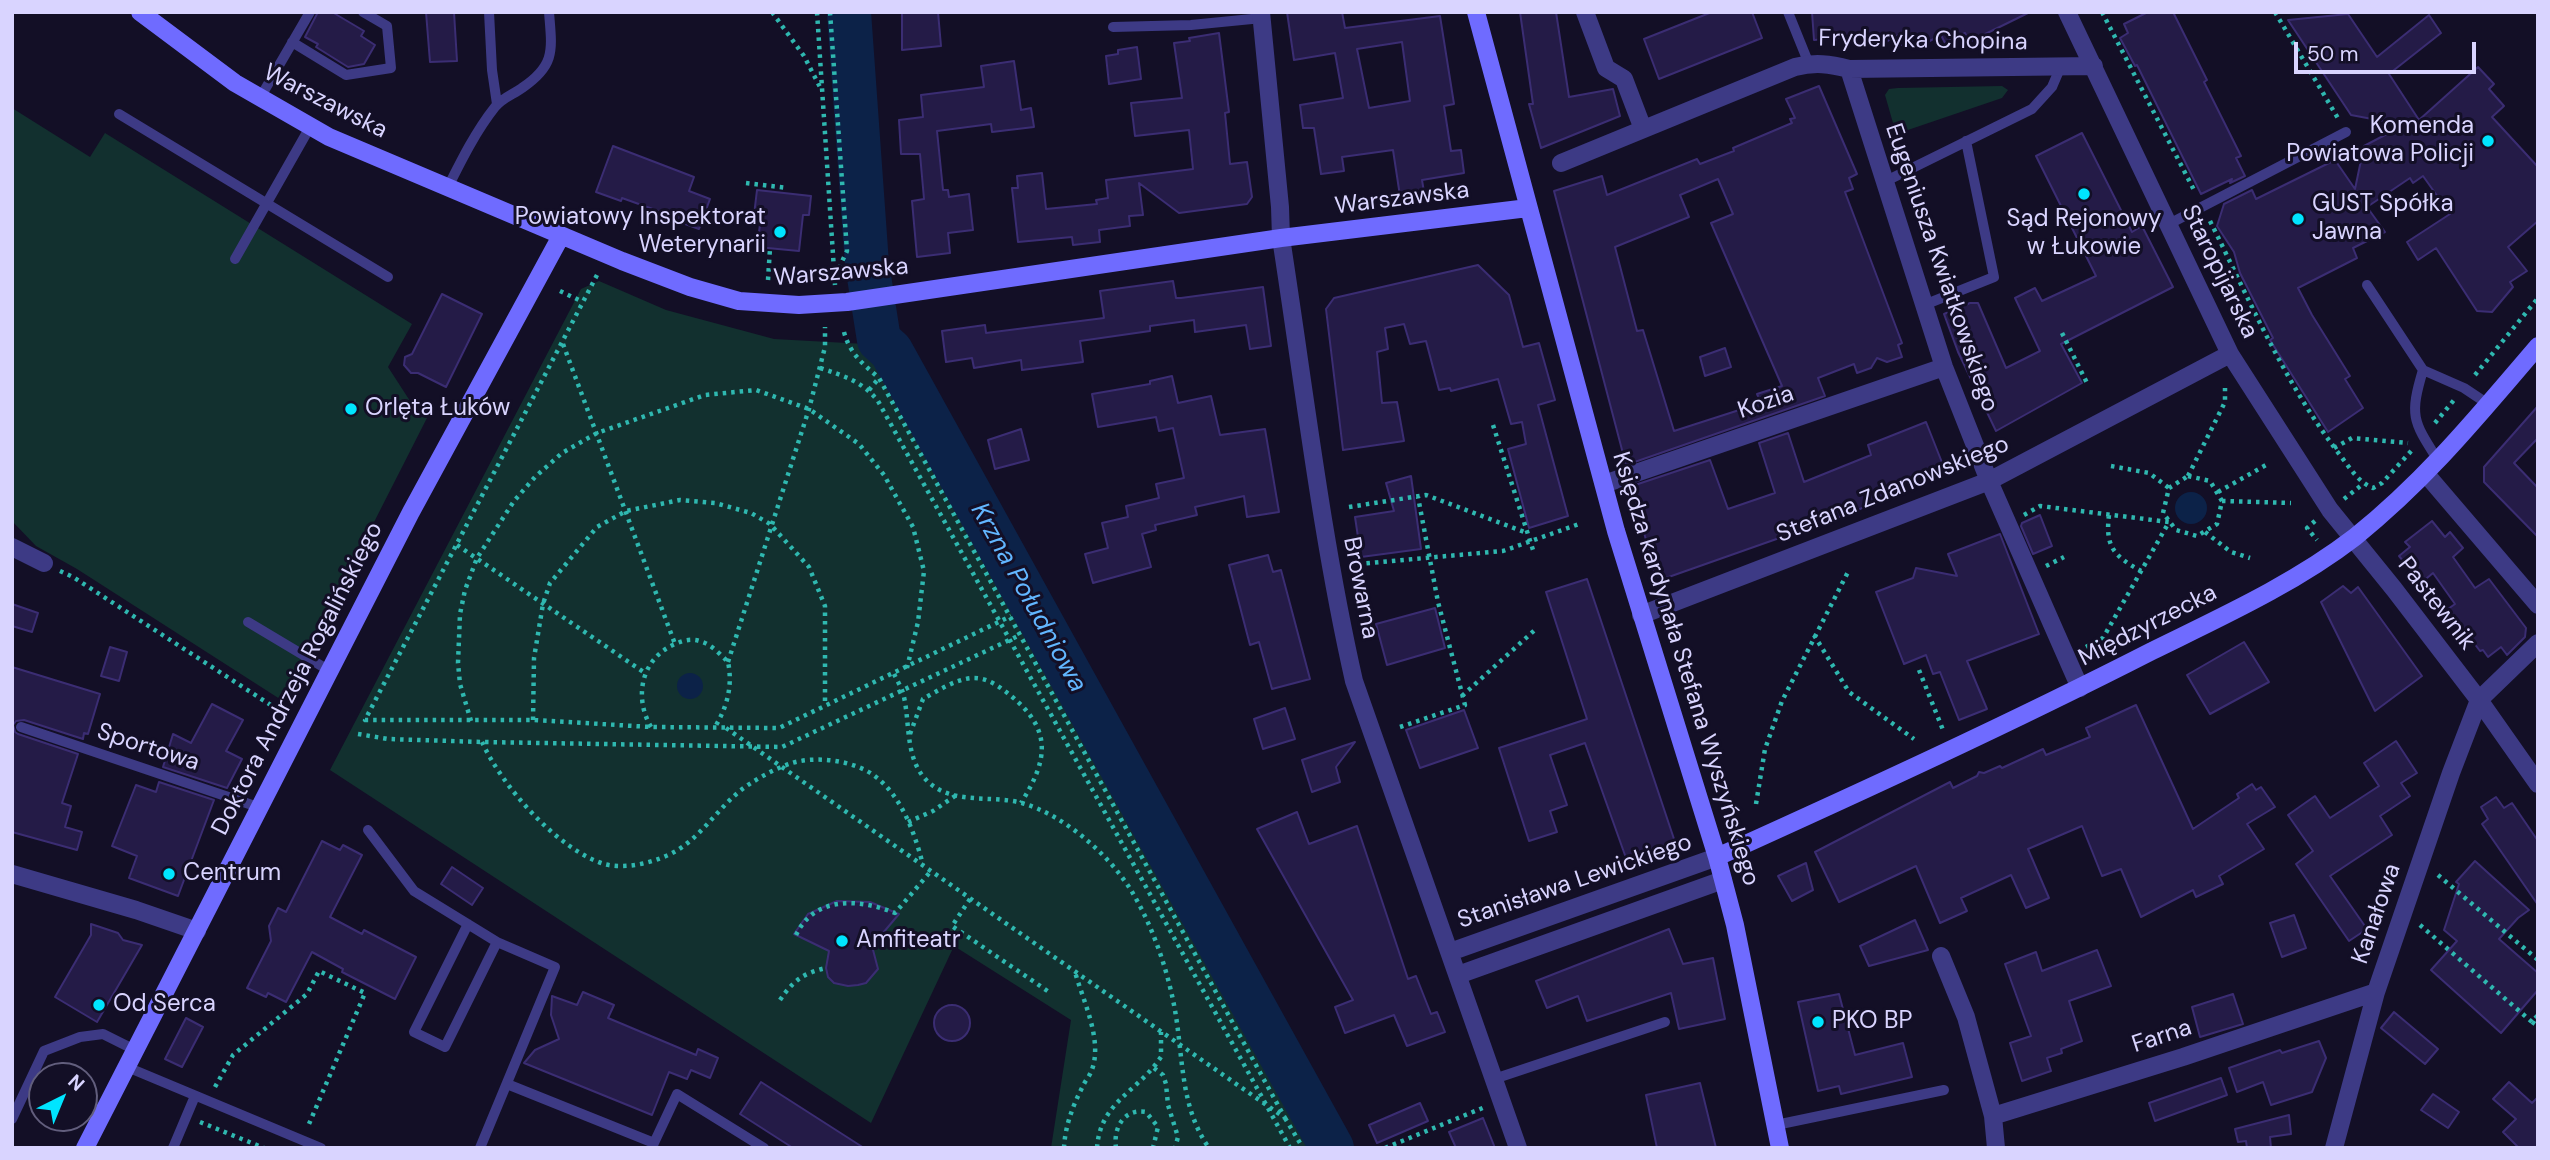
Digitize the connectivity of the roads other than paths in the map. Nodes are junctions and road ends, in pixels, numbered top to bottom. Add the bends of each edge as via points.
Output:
1 (140, 12) edge
2 (310, 12) edge
3 (363, 12) edge
4 (489, 12) edge
5 (549, 12) edge
6 (1476, 12) edge
7 (1585, 12) edge
8 (1788, 12) edge
9 (2067, 12) edge
10 (1261, 15) edge
11 (1113, 27) dead end
12 (292, 42) junction
13 (1809, 64) junction
14 (2061, 66) junction
15 (2094, 66) junction
16 (1849, 69) junction
17 (260, 99) junction
18 (497, 104) junction
19 (119, 114) dead end
20 (310, 127) junction
21 (1643, 129) junction
22 (2347, 132) road end
23 (1966, 141) junction
24 (1562, 163) dead end
25 (1884, 182) junction
26 (448, 187) junction
27 (267, 206) junction
28 (1528, 208) junction
29 (2169, 224) junction
30 (561, 236) junction
31 (1281, 239) junction
32 (235, 259) dead end
33 (388, 277) dead end
34 (2367, 285) dead end
35 (1924, 304) junction
36 (2538, 346) edge
37 (2230, 354) junction
38 (1944, 367) junction
39 (2423, 370) junction
40 (2488, 404) junction
41 (2433, 468) junction
42 (1989, 481) junction
43 (1604, 484) junction
44 (2352, 539) junction
45 (12, 547) edge
46 (44, 564) road end
47 (2538, 605) edge
48 (1641, 615) junction
49 (248, 622) dead end
50 (2538, 643) edge
51 (330, 671) junction
52 (2080, 688) junction
53 (2479, 700) junction
54 (22, 727) dead end
55 (2538, 784) edge
56 (261, 807) junction
57 (368, 830) dead end
58 (1717, 858) junction
59 (12, 874) edge
60 (1723, 880) junction
61 (468, 924) junction
62 (197, 930) junction
63 (497, 942) junction
64 (1450, 952) junction
65 (1941, 956) dead end
66 (1458, 975) junction
67 (2376, 992) junction
68 (1665, 1022) dead end
69 (135, 1050) junction
70 (127, 1067) junction
71 (1494, 1079) junction
72 (507, 1084) junction
73 (1944, 1090) dead end
74 (195, 1096) junction
75 (1993, 1116) junction
76 (12, 1119) edge
77 (1776, 1125) junction
78 (653, 1145) edge
79 (85, 1148) edge
80 (173, 1148) edge
81 (321, 1148) edge
82 (480, 1148) edge
83 (764, 1148) edge
84 (1518, 1148) edge
85 (1780, 1148) edge
86 (1996, 1148) edge
87 (2334, 1148) edge

1 - 17 main road, Warszawska
2 - 12 lane
3 - 12 lane via 387,26 391,68 346,75
4 - 18 lane
5 - 18 lane via 551,46 545,70
6 - 28 main road, Księdza kardynała Stefana Wyszyńskiego
7 - 21 street via 1606,68 1624,79
8 - 13 lane
9 - 15 street, Staropijarska
10 - 11 lane via 1191,25
10 - 31 street, Browarna
12 - 17 lane
13 - 16 street, Fryderyka Chopina
13 - 21 street, Fryderyka Chopina
14 - 15 street, Fryderyka Chopina
14 - 16 street, Fryderyka Chopina
14 - 23 lane via 2052,87 2032,109
15 - 29 street, Staropijarska
16 - 25 street, Eugeniusza Kwiatkowskiego
17 - 20 main road, Warszawska
18 - 26 lane
19 - 27 lane
20 - 26 main road, Warszawska
20 - 27 lane
21 - 24 street, Fryderyka Chopina
22 - 29 lane
23 - 25 lane
23 - 35 lane via 1994,277
25 - 35 street, Eugeniusza Kwiatkowskiego
26 - 30 main road, Warszawska
27 - 32 lane
27 - 33 lane
28 - 31 main road, Warszawska
28 - 43 main road, Księdza kardynała Stefana Wyszyńskiego
29 - 37 street, Staropijarska
30 - 31 main road, Warszawska via 690,287 739,301 799,305 841,303
30 - 51 main road, Doktora Andrzeja Rogalińskiego
31 - 64 street, Browarna via 1317,490 1354,681
34 - 39 lane
35 - 38 street, Eugeniusza Kwiatkowskiego
36 - 40 main road, Międzyrzecka
37 - 42 street, Stefana Zdanowskiego
37 - 44 street, Staropijarska
38 - 42 street, Eugeniusza Kwiatkowskiego
38 - 43 street, Kozia
39 - 40 lane
39 - 41 lane via 2415,398 2416,425
40 - 41 main road, Międzyrzecka
41 - 44 main road, Międzyrzecka
41 - 47 street
42 - 48 street, Stefana Zdanowskiego
42 - 52 street, Eugeniusza Kwiatkowskiego
43 - 48 main road, Księdza kardynała Stefana Wyszyńskiego
44 - 52 main road, Międzyrzecka via 2272,589
44 - 53 street, Pastewnik
45 - 46 street
48 - 58 main road, Księdza kardynała Stefana Wyszyńskiego
49 - 51 lane
50 - 53 street
51 - 56 main road, Doktora Andrzeja Rogalińskiego
52 - 58 main road, Międzyrzecka
53 - 55 street, Pastewnik
53 - 67 street, Kanałowa
54 - 56 lane, Sportowa
56 - 62 main road, Doktora Andrzeja Rogalińskiego
57 - 61 lane via 414,891
58 - 60 main road, Księdza kardynała Stefana Wyszyńskiego
58 - 64 street, Stanisława Lewickiego
59 - 62 street
60 - 66 street, Stanisława Lewickiego
60 - 77 main road, Księdza kardynała Stefana Wyszyńskiego
61 - 63 lane
61 - 63 lane via 414,1032 445,1047
62 - 69 main road, Doktora Andrzeja Rogalińskiego
63 - 72 lane via 555,967
64 - 66 street, Browarna
65 - 75 street via 1966,1017
66 - 71 street, Browarna
67 - 75 street, Farna
67 - 87 street, Kanałowa
68 - 71 lane
69 - 70 main road, Doktora Andrzeja Rogalińskiego
69 - 76 lane via 103,1034 44,1051
70 - 74 lane
70 - 79 main road, Doktora Andrzeja Rogalińskiego
71 - 84 street, Browarna
72 - 78 lane
72 - 82 lane
73 - 77 lane
74 - 80 lane
74 - 81 lane
75 - 86 street
77 - 85 main road, Księdza kardynała Stefana Wyszyńskiego
78 - 83 lane via 677,1094

